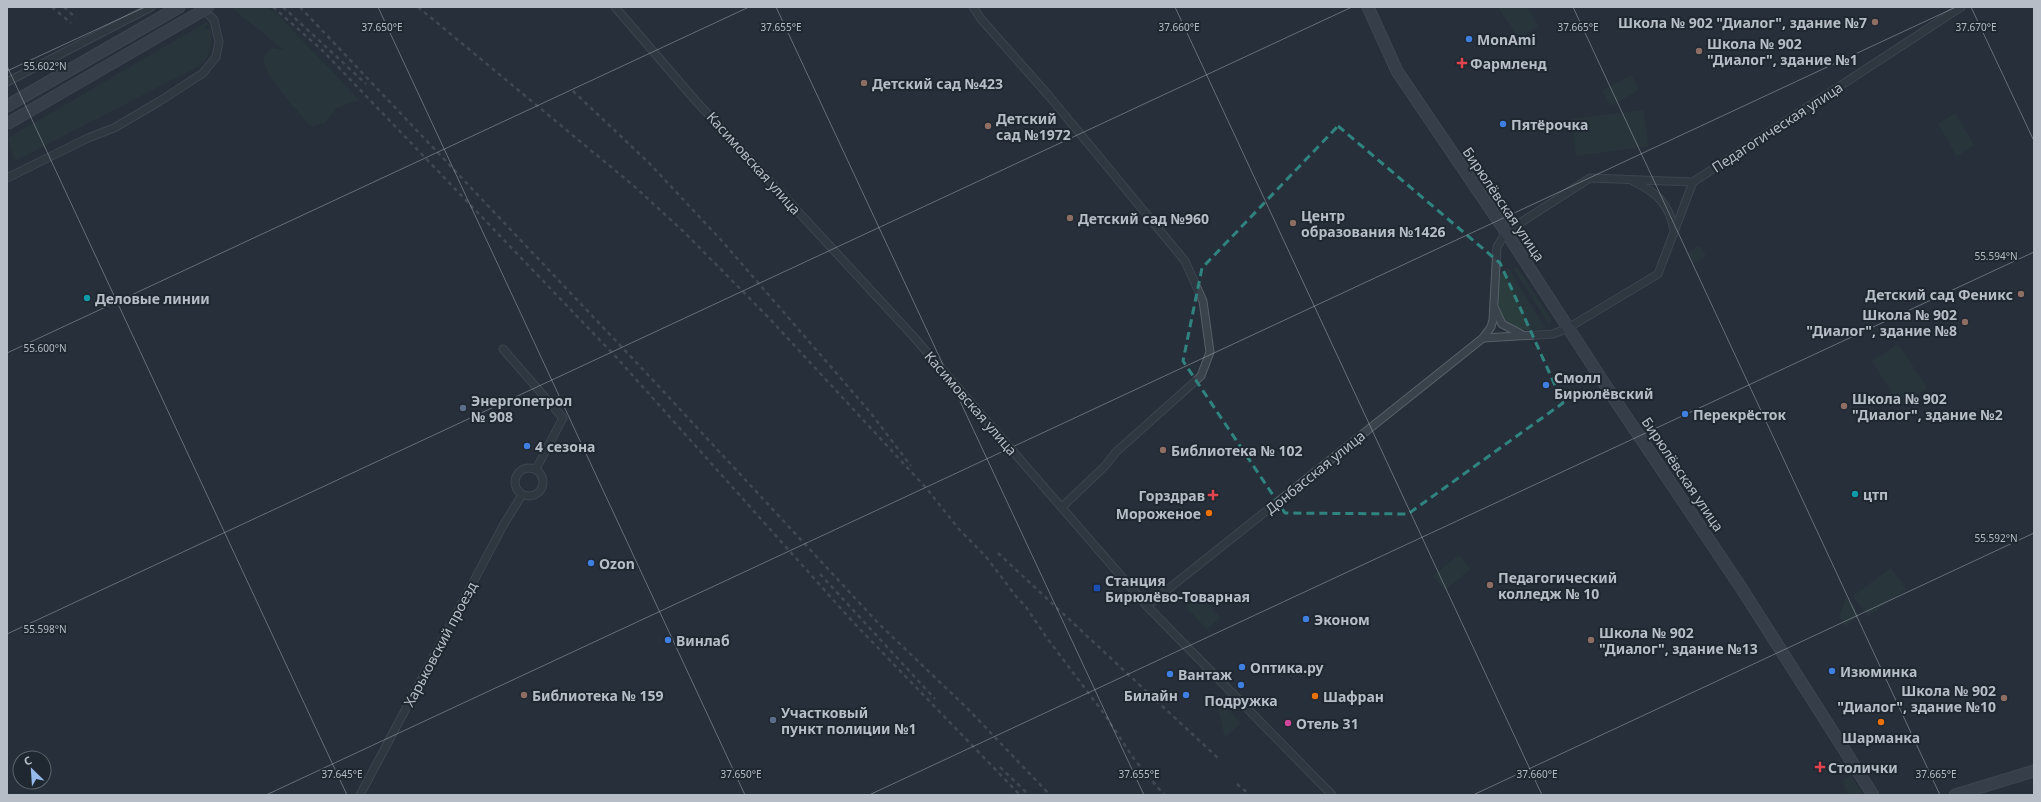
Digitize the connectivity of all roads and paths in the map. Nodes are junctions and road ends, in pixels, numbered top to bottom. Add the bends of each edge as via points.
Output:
1 (151, 7) edge
2 (179, 7) edge
3 (200, 7) edge
4 (209, 7) edge
5 (615, 7) edge
6 (973, 7) edge
7 (1368, 7) edge
8 (1961, 7) edge
9 (7, 82) edge
10 (7, 106) edge
11 (7, 124) edge
12 (7, 178) edge
13 (1631, 180) junction
14 (1693, 182) junction
15 (1674, 230) junction
16 (1506, 232) junction
17 (1494, 301) junction
18 (1568, 328) junction
19 (1525, 335) junction
20 (1483, 338) junction
21 (503, 349) dead end
22 (536, 469) junction
23 (522, 495) junction
24 (1062, 508) junction
25 (1147, 606) junction
26 (2034, 771) edge
27 (360, 795) edge
28 (1332, 795) edge
29 (1873, 795) edge
30 (1955, 795) edge

1 - 9 street
2 - 10 street
3 - 12 street via 214,20 219,34 218,50 203,73 114,128
4 - 11 street, bridge
5 - 24 street, Касимовская улица via 696,100 913,336
6 - 24 street via 1185,261 1206,313 1210,352 1201,376 1116,452
7 - 16 street, Бирюлёвская улица via 1397,71
8 - 14 street, Педагогическая улица
13 - 14 street
13 - 15 street via 1663,201 1668,208
13 - 16 street via 1590,178
14 - 15 street
15 - 18 street via 1658,274
16 - 17 street via 1497,247
16 - 18 street, Бирюлёвская улица
17 - 19 street via 1496,313 1502,324 1514,332
17 - 20 street via 1491,327
18 - 19 street via 1552,334
18 - 29 street, Бирюлёвская улица via 1793,667
19 - 20 street
20 - 25 street, Донбасская улица
21 - 22 street via 563,418
22 - 23 street via 525,468 516,475 515,486
22 - 23 street via 542,474 542,489 530,496
23 - 27 street, Харьковский проезд via 504,524
24 - 25 street, Касимовская улица
25 - 28 street, Касимовская улица
26 - 30 street

